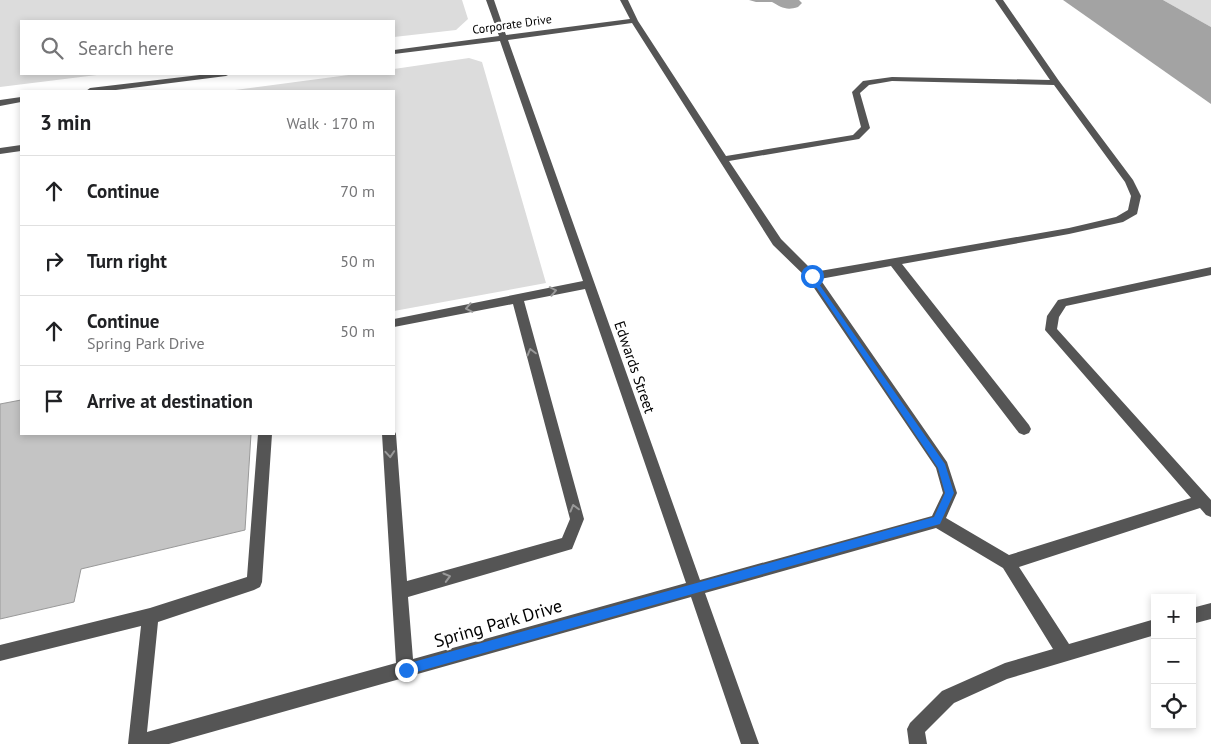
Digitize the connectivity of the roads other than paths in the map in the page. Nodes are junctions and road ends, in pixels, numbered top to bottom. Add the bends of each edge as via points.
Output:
1 (490, 0) edge
2 (624, 0) edge
3 (999, 0) edge
4 (634, 21) junction
5 (504, 38) junction
6 (395, 52) edge
7 (219, 75) edge
8 (1056, 84) junction
9 (114, 90) edge
10 (20, 100) edge
11 (0, 103) edge
12 (20, 148) edge
13 (0, 151) edge
14 (724, 159) junction
15 (894, 263) junction
16 (1211, 271) edge
17 (812, 276) junction
18 (590, 284) junction
19 (517, 298) junction
20 (395, 323) edge
21 (1024, 429) dead end
22 (264, 435) edge
23 (389, 435) edge
24 (1207, 506) edge
25 (937, 521) junction
26 (1008, 563) junction
27 (695, 589) junction
28 (400, 591) junction
29 (1211, 610) edge
30 (1196, 615) edge
31 (150, 616) junction
32 (1151, 628) edge
33 (0, 654) edge
34 (1066, 654) junction
35 (406, 670) junction
36 (137, 744) edge
37 (750, 744) edge
38 (918, 744) edge

1 - 5 street, Edwards Street
2 - 4 street
3 - 8 street
4 - 5 street, Corporate Drive
4 - 14 street
5 - 6 street, Corporate Drive
5 - 18 street, Edwards Street
7 - 9 street
8 - 14 street via 931,79 866,83 856,92 866,128 856,138
8 - 15 street via 1130,182 1136,196 1133,212 1119,220
10 - 11 street
12 - 13 street
14 - 17 street via 777,242
15 - 17 street
15 - 21 street
16 - 24 street via 1062,303 1053,316 1051,330
17 - 25 street via 942,466 950,493
19 -> 18 street
18 - 27 street, Edwards Street
19 -> 20 street
28 -> 19 street via 567,544 577,519
22 - 31 street via 254,582
23 -> 28 street
24 - 26 street
25 - 26 street
25 - 27 street, Spring Park Drive
26 - 34 street
27 - 35 street, Spring Park Drive
27 - 37 street, Edwards Street
28 - 35 street
29 - 30 street
31 - 33 street
31 - 36 street
32 - 34 street
34 - 38 street via 1005,671 948,697 916,729
35 - 36 street, Spring Park Drive

